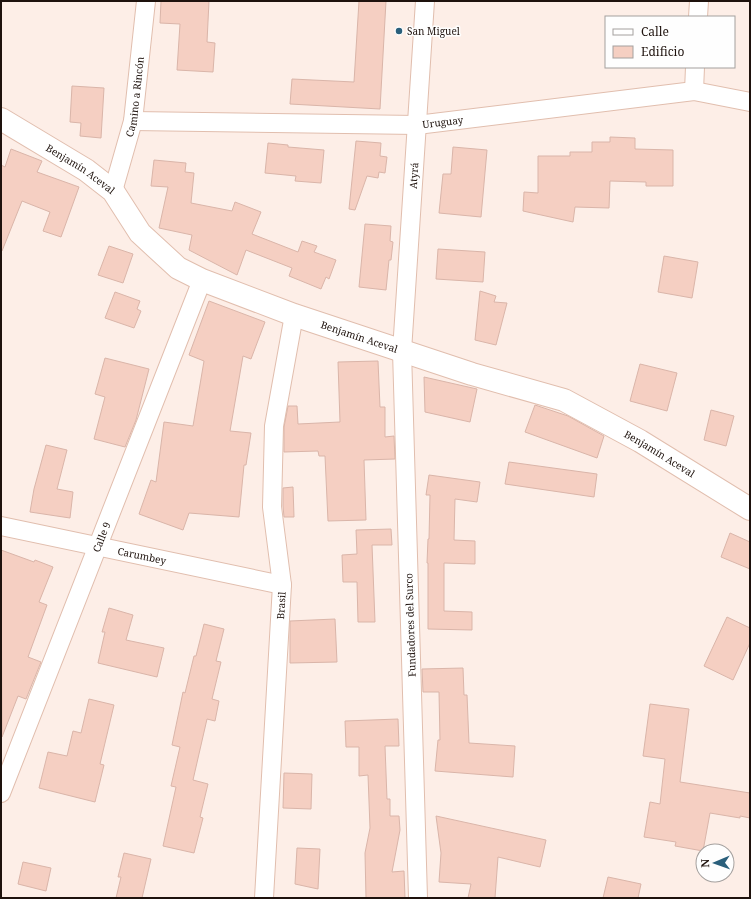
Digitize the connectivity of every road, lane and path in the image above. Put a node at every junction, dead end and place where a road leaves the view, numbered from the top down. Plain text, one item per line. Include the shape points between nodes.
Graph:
1 (146, 1) edge
2 (425, 1) edge
3 (699, 1) edge
4 (698, 16) edge
5 (695, 68) edge
6 (694, 91) junction
7 (750, 102) edge
8 (1, 119) edge
9 (133, 121) junction
10 (417, 125) junction
11 (114, 192) junction
12 (202, 280) junction
13 (294, 315) junction
14 (402, 351) junction
15 (750, 509) edge
16 (1, 526) edge
17 (98, 546) junction
18 (282, 585) junction
19 (1, 793) edge
20 (264, 898) edge
21 (418, 898) edge

1 - 9 street, Camino a Rincón
2 - 10 street, Atyrá
3 - 4 street
5 - 6 street
6 - 7 street, Uruguay
6 - 10 street, Uruguay
8 - 11 street, Benjamín Aceval via 86,170
9 - 10 street, Uruguay
9 - 11 street, Camino a Rincón
10 - 14 street, Atyrá
11 - 12 street, Benjamín Aceval via 140,233 178,268
12 - 13 street, Benjamín Aceval
12 - 17 street, Calle 9
13 - 14 street, Benjamín Aceval
13 - 18 street, Brasil via 274,426 272,507
14 - 15 street, Benjamín Aceval via 564,400 640,441
14 - 21 street, Fundadores del Surco
16 - 17 street, Carumbey
17 - 18 street, Carumbey
17 - 19 street, Calle 9
18 - 20 street, Brasil

